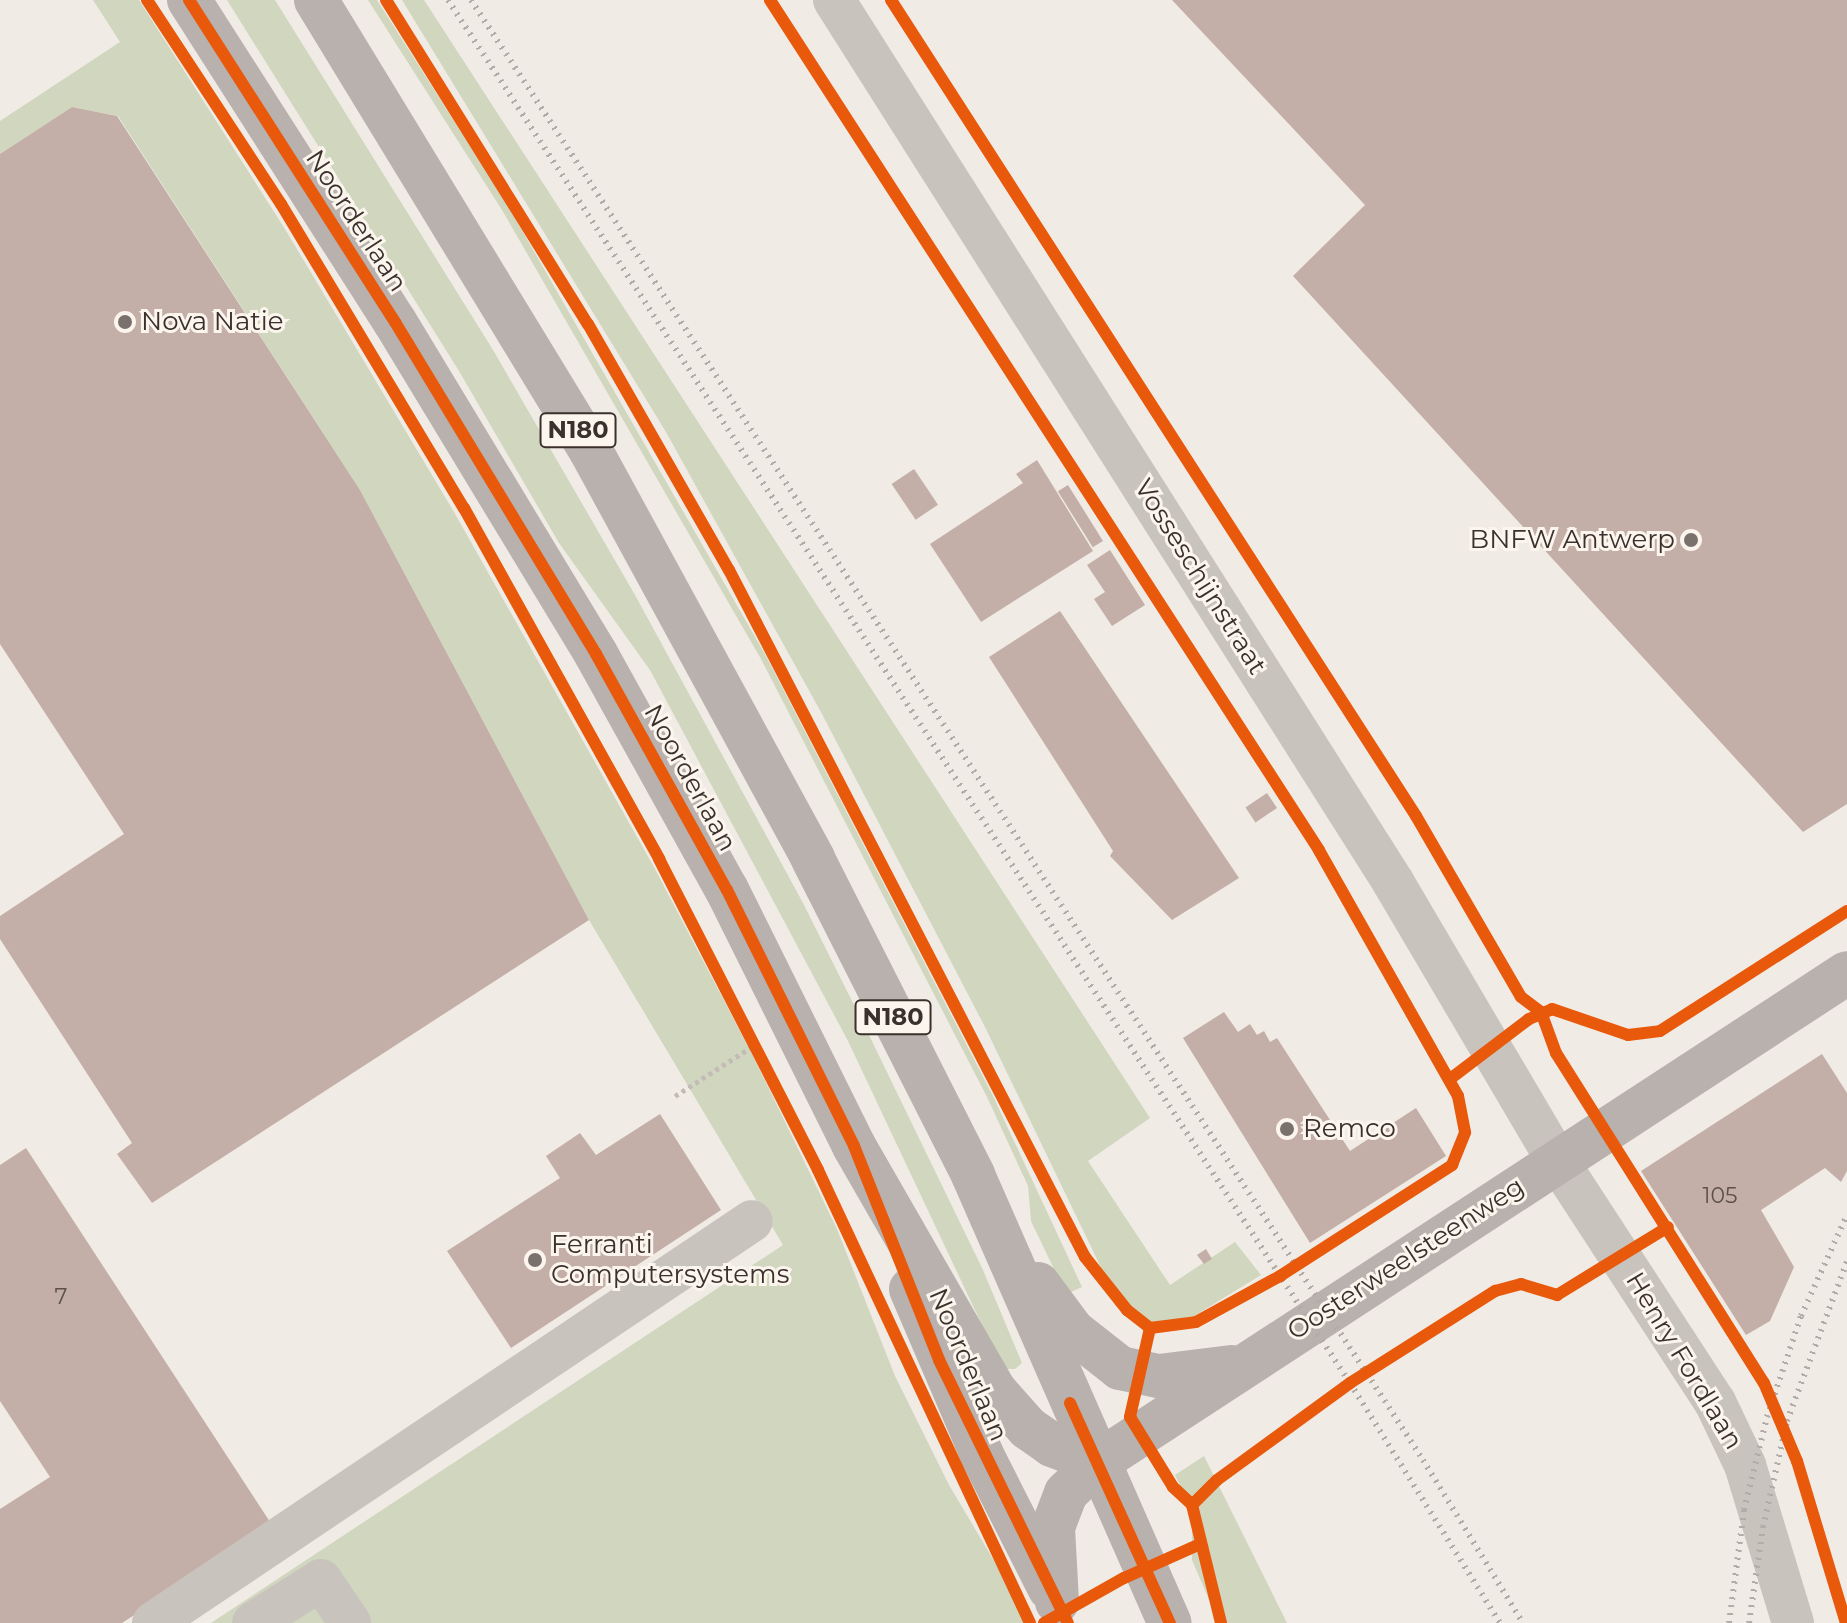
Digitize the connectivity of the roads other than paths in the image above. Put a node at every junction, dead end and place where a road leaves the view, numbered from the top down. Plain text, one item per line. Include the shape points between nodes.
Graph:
1 (189, 0) edge
2 (316, 0) edge
3 (834, 0) edge
4 (1847, 973) edge
5 (854, 1146) junction
6 (1557, 1160) junction
7 (973, 1175) junction
8 (752, 1221) dead end
9 (1245, 1365) junction
10 (1098, 1462) junction
11 (1062, 1613) edge
12 (153, 1623) edge
13 (253, 1623) edge
14 (350, 1623) edge
15 (1170, 1623) edge
16 (1793, 1623) edge

1 - 5 main road, Noorderlaan via 395,322 596,654 727,890
2 - 7 main road, N180 via 591,451 813,859
3 - 6 street, Vosseschijnstraat via 1393,882
4 - 6 main road, Oosterweelsteenweg
5 - 10 main road, Noorderlaan via 995,1391 1028,1428 1052,1445
5 - 11 main road, Noorderlaan via 939,1360
6 - 9 main road, Oosterweelsteenweg
6 - 16 street, Henry Fordlaan via 1715,1402 1745,1465
7 - 9 main road via 1051,1307 1105,1361 1159,1376
7 - 10 main road, N180
8 - 12 street
9 - 10 main road, Oosterweelsteenweg
10 - 11 main road, Oosterweelsteenweg via 1066,1493 1053,1527
10 - 15 main road, N180
13 - 14 street via 321,1580

